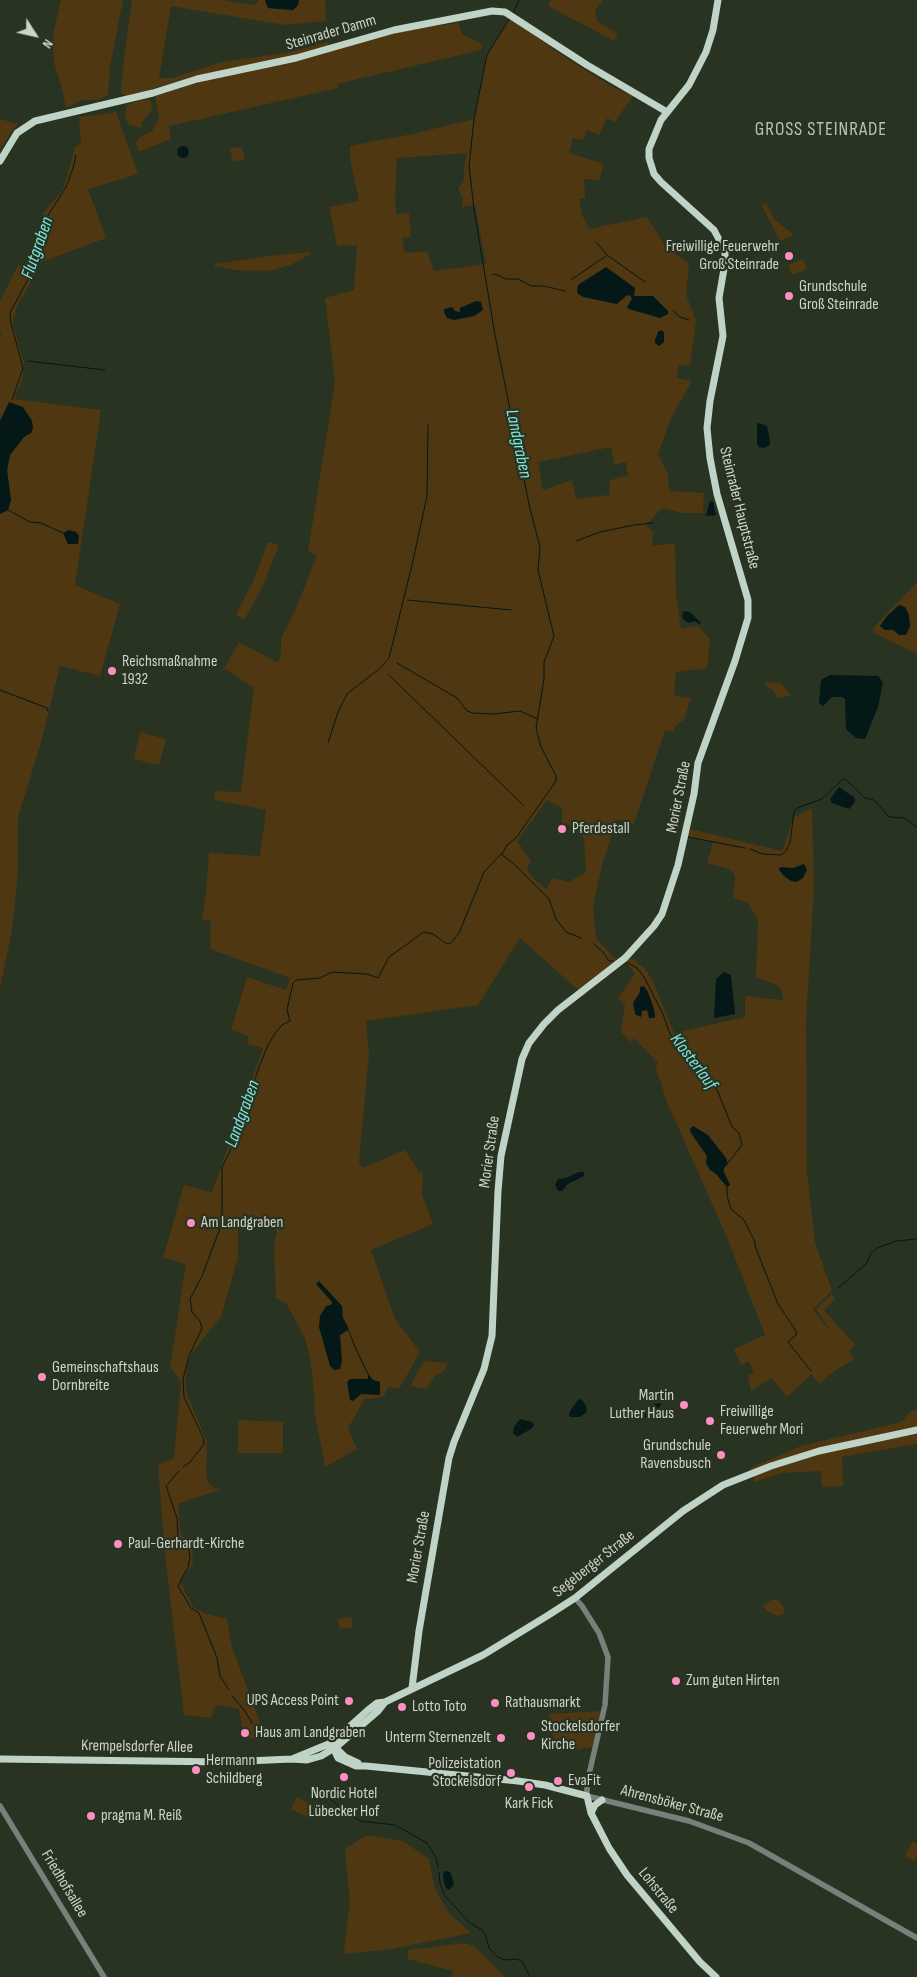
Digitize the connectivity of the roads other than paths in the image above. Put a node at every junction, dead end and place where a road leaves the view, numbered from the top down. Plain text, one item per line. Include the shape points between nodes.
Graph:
1 (718, 0) edge
2 (667, 112) junction
3 (0, 161) edge
4 (729, 680) joint
5 (917, 1430) edge
6 (575, 1598) junction
7 (412, 1688) junction
8 (333, 1747) junction
9 (0, 1760) edge
10 (273, 1760) joint
11 (587, 1796) junction
12 (602, 1800) junction
13 (0, 1806) edge
14 (591, 1813) junction
15 (917, 1938) edge
16 (104, 1977) edge
17 (716, 1977) edge

1 - 2 main road, Steinrader Hauptstraße via 706,52 689,85
2 - 3 main road, Steinrader Damm via 587,66 505,12 492,11 400,28 296,58 197,78 153,93 35,121 17,133
2 - 4 main road, Steinrader Hauptstraße via 649,149 650,166 661,182 714,230 724,251 719,298 723,336 707,428 717,494 749,610
4 - 7 main road, Morier Straße via 698,764 678,865 662,914 625,958 544,1024 529,1043 522,1060 500,1162 492,1336 484,1370 449,1458
5 - 6 main road, Segeberger Straße via 818,1450 723,1485 683,1511
6 - 7 main road, Segeberger Straße via 483,1655
6 - 11 street via 599,1633 608,1657 605,1705 587,1783
7 - 8 main road, Segeberger Straße via 368,1710
8 - 10 main road, Segeberger Straße via 321,1756 307,1760
8 - 11 main road, Ahrensböker Straße via 335,1756 356,1766 518,1781
9 - 10 main road, Krempelsdorfer Allee
11 - 12 street, Ahrensböker Straße
11 - 14 main road, Lohstraße
12 - 14 main road
12 - 15 street, Ahrensböker Straße via 690,1822 748,1842
13 - 16 street, Friedhofsallee
14 - 17 main road, Lohstraße via 627,1875

